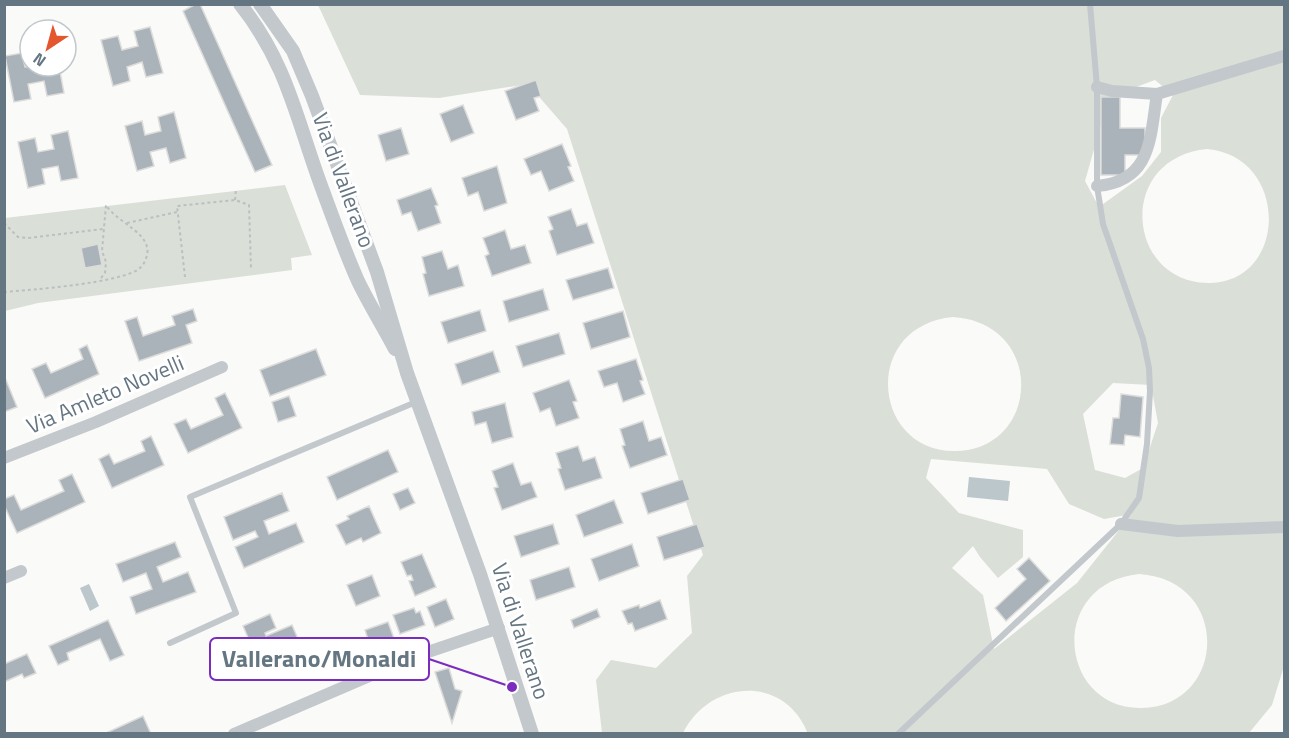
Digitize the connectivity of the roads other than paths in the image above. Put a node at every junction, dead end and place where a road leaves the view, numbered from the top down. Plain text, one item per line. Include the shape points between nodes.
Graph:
1 (240, 4) edge
2 (260, 4) edge
3 (1090, 4) edge
4 (1284, 56) edge
5 (1097, 87) junction
6 (1157, 94) junction
7 (1097, 186) junction
8 (222, 367) dead end
9 (407, 372) junction
10 (417, 401) junction
11 (4, 458) edge
12 (1121, 524) junction
13 (1284, 527) edge
14 (21, 570) dead end
15 (4, 578) edge
16 (499, 628) junction
17 (170, 643) dead end
18 (234, 734) edge
19 (532, 734) edge
20 (898, 734) edge

1 - 9 street, Via di Vallerano via 282,73 358,279
2 - 9 street, Via di Vallerano via 293,51 306,79 384,291
3 - 5 lane
4 - 6 street
5 - 6 street
5 - 7 lane
6 - 7 street via 1148,151 1125,179
7 - 12 lane via 1103,224 1143,339 1149,368 1147,444 1139,498
8 - 11 street, Via Amleto Novelli
9 - 10 street, Via di Vallerano
10 - 16 street, Via di Vallerano
10 - 17 lane via 189,497 236,613
12 - 13 street via 1178,531
12 - 20 lane
14 - 15 street
16 - 18 street via 416,656
16 - 19 street, Via di Vallerano

